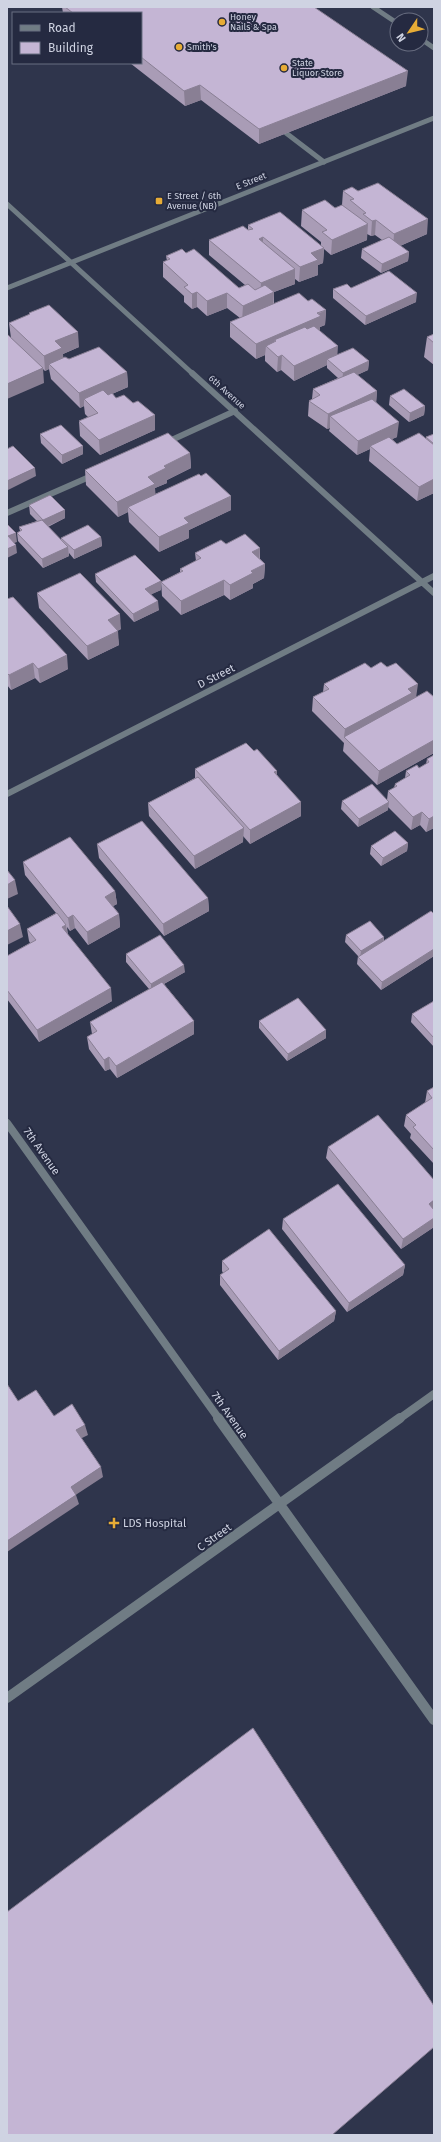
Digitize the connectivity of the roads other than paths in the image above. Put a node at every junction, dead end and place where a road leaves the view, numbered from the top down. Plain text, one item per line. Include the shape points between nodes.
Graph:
1 (373, 7) edge
2 (389, 18) edge
3 (434, 118) edge
4 (286, 133) edge
5 (324, 162) junction
6 (7, 204) edge
7 (71, 262) junction
8 (7, 288) edge
9 (234, 411) junction
10 (160, 446) edge
11 (102, 471) edge
12 (7, 513) edge
13 (434, 576) edge
14 (422, 582) junction
15 (434, 593) edge
16 (7, 794) edge
17 (7, 1123) edge
18 (434, 1394) edge
19 (279, 1505) junction
20 (7, 1698) edge
21 (434, 1720) edge

1 - 2 street
3 - 5 street, E Street
4 - 5 street
5 - 7 street, E Street
6 - 7 street, 6th Avenue
7 - 8 street, E Street
7 - 9 street, 6th Avenue
9 - 10 street
9 - 14 street, 6th Avenue
11 - 12 street
13 - 14 street, D Street
14 - 15 street, 6th Avenue
14 - 16 street, D Street
17 - 19 street, 7th Avenue
18 - 19 street, C Street
19 - 20 street, C Street
19 - 21 street, 7th Avenue

